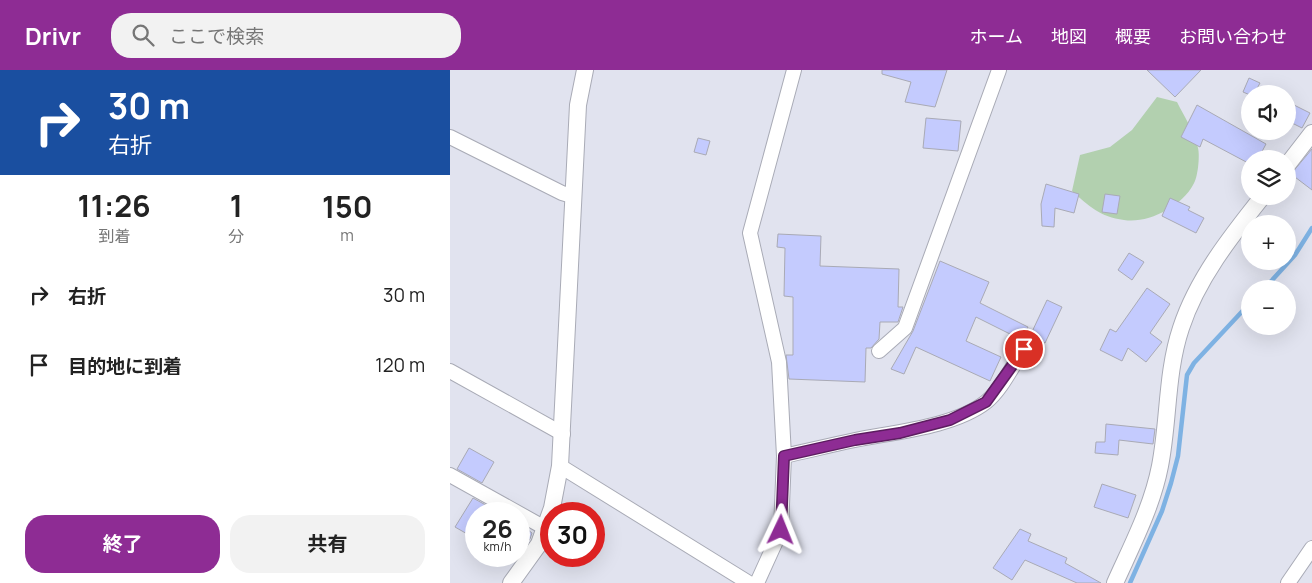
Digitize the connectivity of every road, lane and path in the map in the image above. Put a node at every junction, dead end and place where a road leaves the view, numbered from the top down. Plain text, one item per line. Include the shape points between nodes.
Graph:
1 (585, 70) edge
2 (794, 70) edge
3 (999, 70) edge
4 (1312, 133) edge
5 (450, 137) edge
6 (1296, 154) edge
7 (572, 196) junction
8 (1256, 205) edge
9 (1024, 349) dead end
10 (879, 351) dead end
11 (450, 371) edge
12 (563, 434) junction
13 (784, 456) junction
14 (560, 466) junction
15 (450, 475) edge
16 (553, 502) edge
17 (540, 525) edge
18 (540, 541) edge
19 (1312, 548) edge
20 (511, 583) edge
21 (749, 583) edge
22 (757, 583) edge
23 (1115, 583) edge
24 (1288, 583) edge

1 - 7 street via 578,105
2 - 13 street via 750,233 779,362
3 - 10 street via 904,328
4 - 6 street
5 - 7 street
7 - 12 street
8 - 23 street via 1210,269 1181,326 1172,356 1155,488
9 - 13 street via 986,402 950,420
11 - 12 street
12 - 14 street
13 - 22 street via 781,530
14 - 16 street
14 - 21 street
15 - 17 street
18 - 20 street
19 - 24 street

